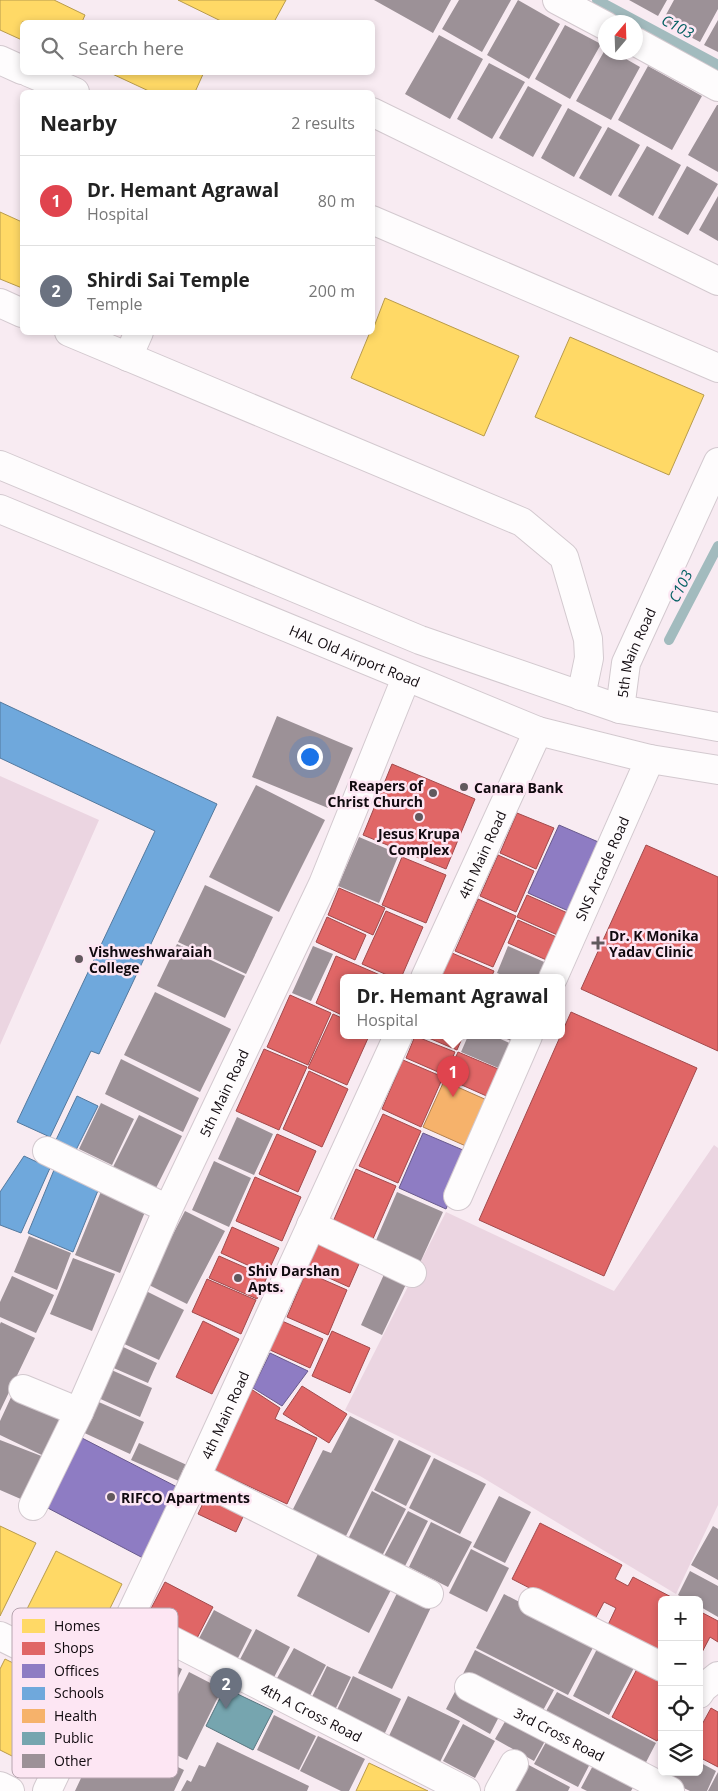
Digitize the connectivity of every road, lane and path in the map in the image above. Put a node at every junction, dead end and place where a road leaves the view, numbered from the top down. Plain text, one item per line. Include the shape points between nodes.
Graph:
1 (556, 0) edge
2 (598, 22) edge
3 (643, 46) edge
4 (0, 60) edge
5 (20, 69) edge
6 (35, 75) edge
7 (718, 87) edge
8 (70, 90) edge
9 (375, 113) edge
10 (375, 221) edge
11 (718, 280) edge
12 (0, 303) edge
13 (20, 312) edge
14 (76, 335) edge
15 (139, 335) edge
16 (128, 357) junction
17 (718, 368) edge
18 (718, 462) edge
19 (0, 465) edge
20 (0, 509) edge
21 (406, 678) junction
22 (581, 696) junction
23 (620, 709) junction
24 (718, 726) edge
25 (538, 731) junction
26 (650, 759) junction
27 (718, 770) edge
28 (427, 974) edge
29 (555, 974) edge
30 (397, 1039) edge
31 (527, 1039) edge
32 (47, 1151) dead end
33 (458, 1196) dead end
34 (168, 1210) junction
35 (311, 1225) junction
36 (412, 1273) dead end
37 (22, 1389) dead end
38 (79, 1412) junction
39 (196, 1477) junction
40 (33, 1506) dead end
41 (429, 1594) dead end
42 (533, 1602) dead end
43 (135, 1608) edge
44 (0, 1636) edge
45 (12, 1642) edge
46 (178, 1644) edge
47 (658, 1665) edge
48 (469, 1687) dead end
49 (514, 1764) dead end
50 (53, 1778) edge
51 (658, 1782) edge
52 (0, 1786) edge
53 (10, 1791) edge
54 (47, 1791) edge
55 (466, 1791) edge
56 (500, 1791) edge

1 - 2 street
3 - 7 street
4 - 5 street
6 - 8 street
9 - 11 street
10 - 17 street
12 - 13 street
14 - 16 street
15 - 16 street
16 - 22 street via 522,522 564,557 588,639 589,658
18 - 23 street, 5th Main Road via 626,663
19 - 22 street via 420,640
20 - 21 street, HAL Old Airport Road
21 - 25 street, HAL Old Airport Road
21 - 34 street, 5th Main Road via 323,884
22 - 23 street
23 - 24 street
25 - 26 street, HAL Old Airport Road
25 - 28 street, 4th Main Road
26 - 27 street, HAL Old Airport Road
26 - 29 street, SNS Arcade Road
30 - 35 street, 4th Main Road
31 - 33 street
32 - 34 street
34 - 38 street, 5th Main Road
35 - 36 street
35 - 39 street, 4th Main Road
37 - 38 street
38 - 40 street, 5th Main Road
39 - 41 street
39 - 43 street, 4th Main Road
42 - 47 street
44 - 45 street
46 - 55 street, 4th A Cross Road
48 - 51 street, 3rd Cross Road
49 - 56 street
50 - 54 street, 4th Main Road
52 - 53 street

